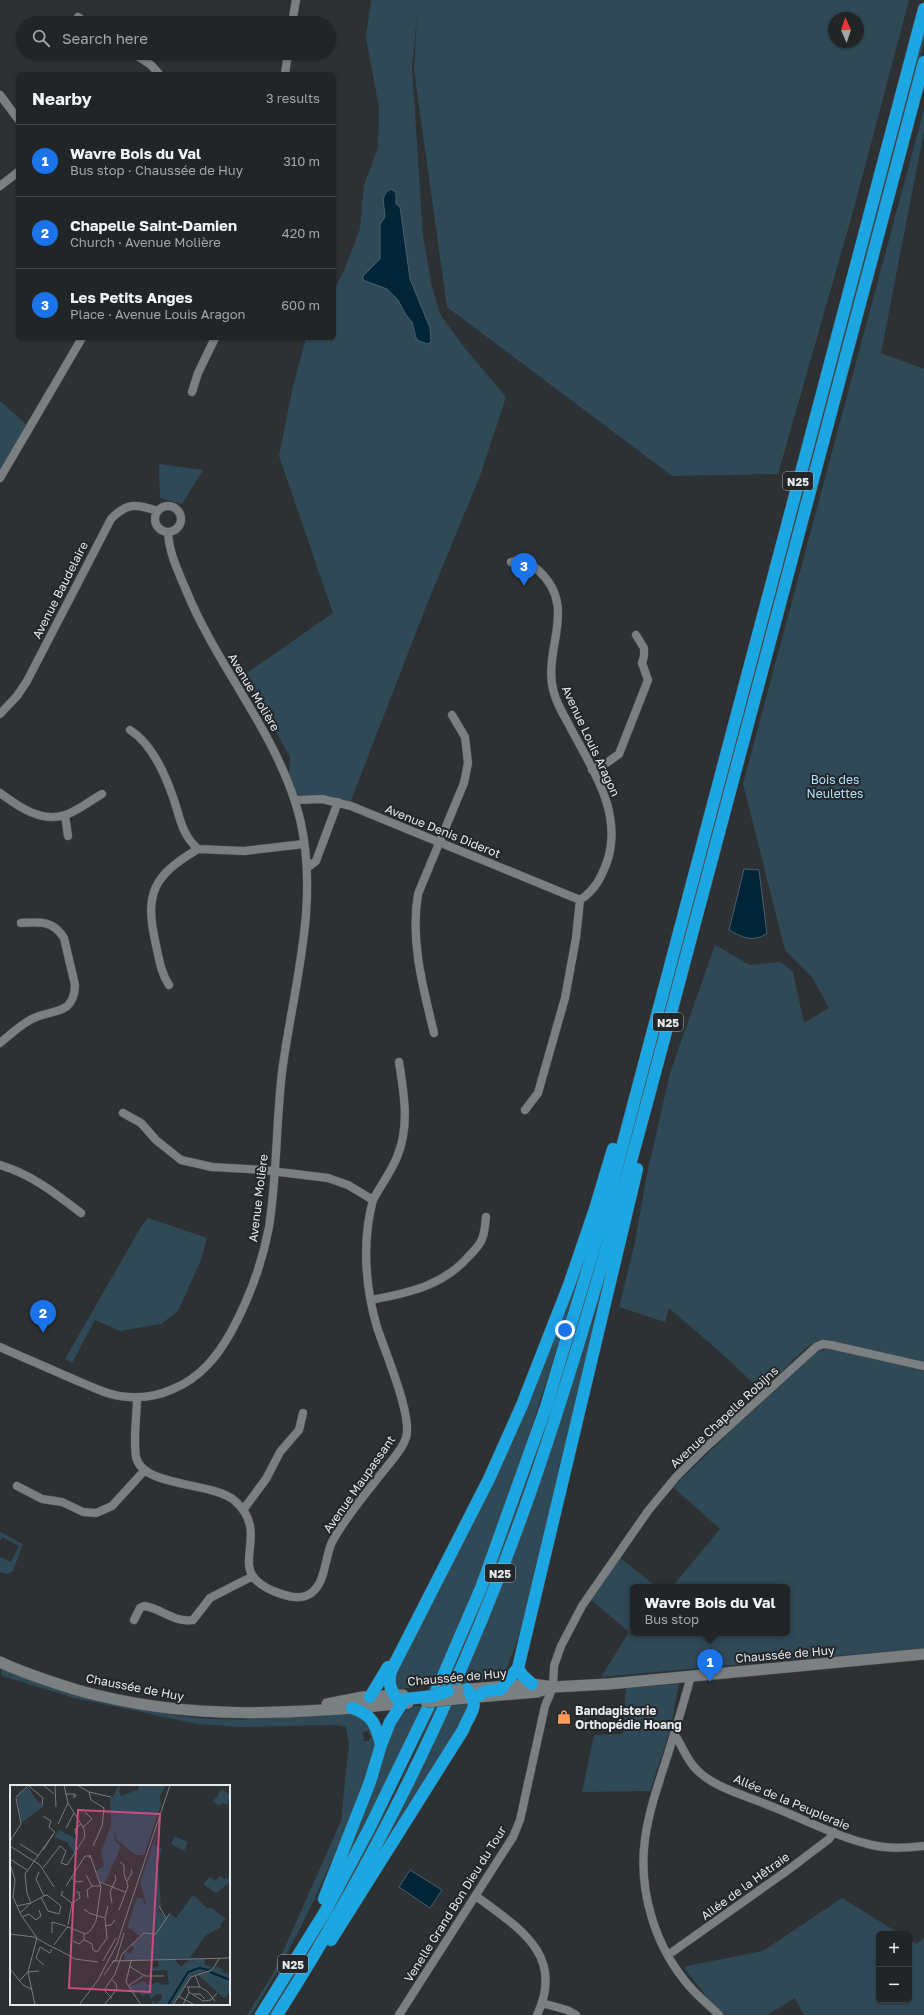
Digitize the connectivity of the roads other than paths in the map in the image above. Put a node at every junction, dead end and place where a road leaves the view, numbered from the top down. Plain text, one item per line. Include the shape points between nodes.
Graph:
1 (296, 0) edge
2 (924, 9) edge
3 (293, 16) edge
4 (144, 60) edge
5 (287, 60) edge
6 (924, 62) edge
7 (157, 72) edge
8 (285, 72) edge
9 (0, 95) edge
10 (16, 116) edge
11 (16, 174) edge
12 (0, 186) edge
13 (81, 340) edge
14 (214, 340) edge
15 (192, 392) dead end
16 (0, 478) edge
17 (158, 511) junction
18 (168, 532) junction
19 (511, 562) dead end
20 (636, 635) dead end
21 (0, 714) edge
22 (452, 715) dead end
23 (130, 730) dead end
24 (592, 770) junction
25 (0, 793) edge
26 (102, 794) dead end
27 (295, 800) junction
28 (338, 802) junction
29 (65, 815) junction
30 (68, 836) dead end
31 (438, 842) junction
32 (304, 844) junction
33 (198, 849) junction
34 (307, 868) junction
35 (580, 900) junction
36 (21, 923) dead end
37 (169, 986) dead end
38 (434, 1033) dead end
39 (0, 1043) edge
40 (399, 1062) dead end
41 (525, 1110) dead end
42 (122, 1113) dead end
43 (626, 1130) junction
44 (637, 1141) junction
45 (0, 1165) edge
46 (274, 1171) junction
47 (373, 1200) junction
48 (81, 1213) dead end
49 (486, 1217) dead end
50 (371, 1300) junction
51 (0, 1347) edge
52 (924, 1366) edge
53 (137, 1397) junction
54 (304, 1413) dead end
55 (144, 1471) junction
56 (17, 1486) dead end
57 (243, 1510) junction
58 (253, 1576) junction
59 (134, 1620) dead end
60 (402, 1648) junction
61 (924, 1654) edge
62 (0, 1662) edge
63 (518, 1668) junction
64 (691, 1676) junction
65 (532, 1684) junction
66 (505, 1685) junction
67 (553, 1687) junction
68 (467, 1694) junction
69 (370, 1697) junction
70 (398, 1700) junction
71 (352, 1708) junction
72 (293, 1711) junction
73 (674, 1734) junction
74 (381, 1745) junction
75 (834, 1832) junction
76 (924, 1846) edge
77 (476, 1896) junction
78 (324, 1912) junction
79 (668, 1955) junction
80 (300, 1979) junction
81 (542, 2003) junction
82 (261, 2015) edge
83 (277, 2015) edge
84 (399, 2015) edge
85 (537, 2015) edge
86 (576, 2015) edge
87 (719, 2015) edge

1 - 3 street
2 - 43 highway, N25
4 - 7 street
5 - 8 street
6 - 44 highway, N25
9 - 10 street
11 - 12 street
13 - 16 street
14 - 15 street
17 - 18 street via 155,517 157,526
17 - 18 street via 168,506 179,513 180,524 174,531
17 - 21 street, Avenue Baudelaire via 136,505 123,509 111,519 27,681
18 - 27 street, Avenue Molière via 171,554 197,617 275,751
19 - 24 street, Avenue Louis Aragon via 522,561 530,564 545,577 554,594 559,625 551,661 552,688
20 - 24 street via 644,648 642,663 648,680 619,754
22 - 31 street via 465,737 468,763 464,783
23 - 33 street via 140,736 162,772 183,830
24 - 35 street, Avenue Louis Aragon via 608,807 611,840 608,858 599,881 591,892
25 - 29 street via 30,812 43,816
26 - 29 street
27 - 28 street, Avenue Denis Diderot via 322,799
27 - 32 street, Avenue Molière
28 - 31 street, Avenue Denis Diderot
28 - 34 street via 316,861
29 - 30 street
31 - 35 street, Avenue Denis Diderot
31 - 38 street via 418,894 415,912 416,947
32 - 33 street via 244,851
32 - 34 street, Avenue Molière
33 - 37 street via 168,870 158,881 152,897 151,923 163,976
34 - 46 street, Avenue Molière via 308,900 282,1073
35 - 41 street via 565,998 538,1093
36 - 39 street via 48,923 60,931 64,938 75,993 69,1005 62,1010 30,1020
40 - 47 street, Avenue Maupassant via 405,1100 404,1134 398,1156
42 - 46 street via 141,1123 156,1140 181,1160 212,1167
43 - 60 highway via 615,1142 569,1285 522,1405 438,1582
43 - 78 highway, N25 via 548,1401 481,1588 408,1750
44 - 63 highway via 640,1155
44 - 80 highway, N25 via 564,1393 493,1591 452,1689 417,1763 346,1899
45 - 48 street via 41,1182
46 - 47 street via 328,1178 348,1185
46 - 53 street, Avenue Molière via 269,1227 259,1268 243,1308 222,1348 203,1370 186,1383 163,1393
47 - 50 street, Avenue Maupassant via 367,1230 368,1284
49 - 50 street via 482,1240 468,1257 446,1276 411,1292
50 - 58 street, Avenue Maupassant via 377,1327 406,1411 406,1438 399,1452 332,1542 316,1590 305,1597 289,1597 259,1583
51 - 53 street, Avenue Molière via 102,1391
52 - 67 street, Avenue Chapelle Robijns via 831,1345 823,1344 816,1347 702,1450 648,1511 582,1606 565,1636 554,1666
53 - 55 street via 136,1454 138,1463
54 - 57 street via 299,1430 280,1452 266,1479
55 - 56 street via 115,1504 108,1510 96,1513 84,1512 62,1502 42,1499
55 - 57 street via 155,1477 223,1493
57 - 58 street via 252,1537 248,1566
58 - 59 street via 210,1598 193,1620 170,1617 144,1606 140,1608
60 - 69 highway
60 - 70 highway via 389,1679 390,1689
61 - 64 main road, Chaussée de Huy
62 - 72 main road, Chaussée de Huy via 52,1683 154,1707 239,1714
63 - 65 highway
63 - 66 highway
64 - 67 main road, Chaussée de Huy
64 - 73 street
65 - 66 main road, Chaussée de Huy
65 - 67 main road, Chaussée de Huy
66 - 68 highway via 500,1690
67 - 68 main road, Chaussée de Huy via 537,1692
67 - 77 street, Venelle Grand Bon Dieu du Tour via 545,1706 518,1825
68 - 70 highway, bridge
68 - 80 highway via 471,1722 463,1730 311,1973
69 - 70 main road, Chaussée de Huy
69 - 72 main road, Chaussée de Huy
70 - 71 main road, Chaussée de Huy
70 - 74 highway
71 - 72 main road, Chaussée de Huy
71 - 74 highway via 364,1712 373,1721
73 - 75 street, Allée de la Peupleraie via 688,1759 703,1776
73 - 79 street via 651,1811 644,1855 649,1910
74 - 78 highway via 359,1812 324,1897
75 - 76 street, Allée de la Peupleraie via 875,1845 897,1848
75 - 79 street, Allée de la Hêtraie via 829,1839 788,1870
77 - 81 street via 519,1928 533,1943 544,1969
77 - 84 street, Venelle Grand Bon Dieu du Tour
78 - 82 highway, N25
79 - 87 street via 691,1988
80 - 83 highway, N25
81 - 85 street
81 - 86 street

